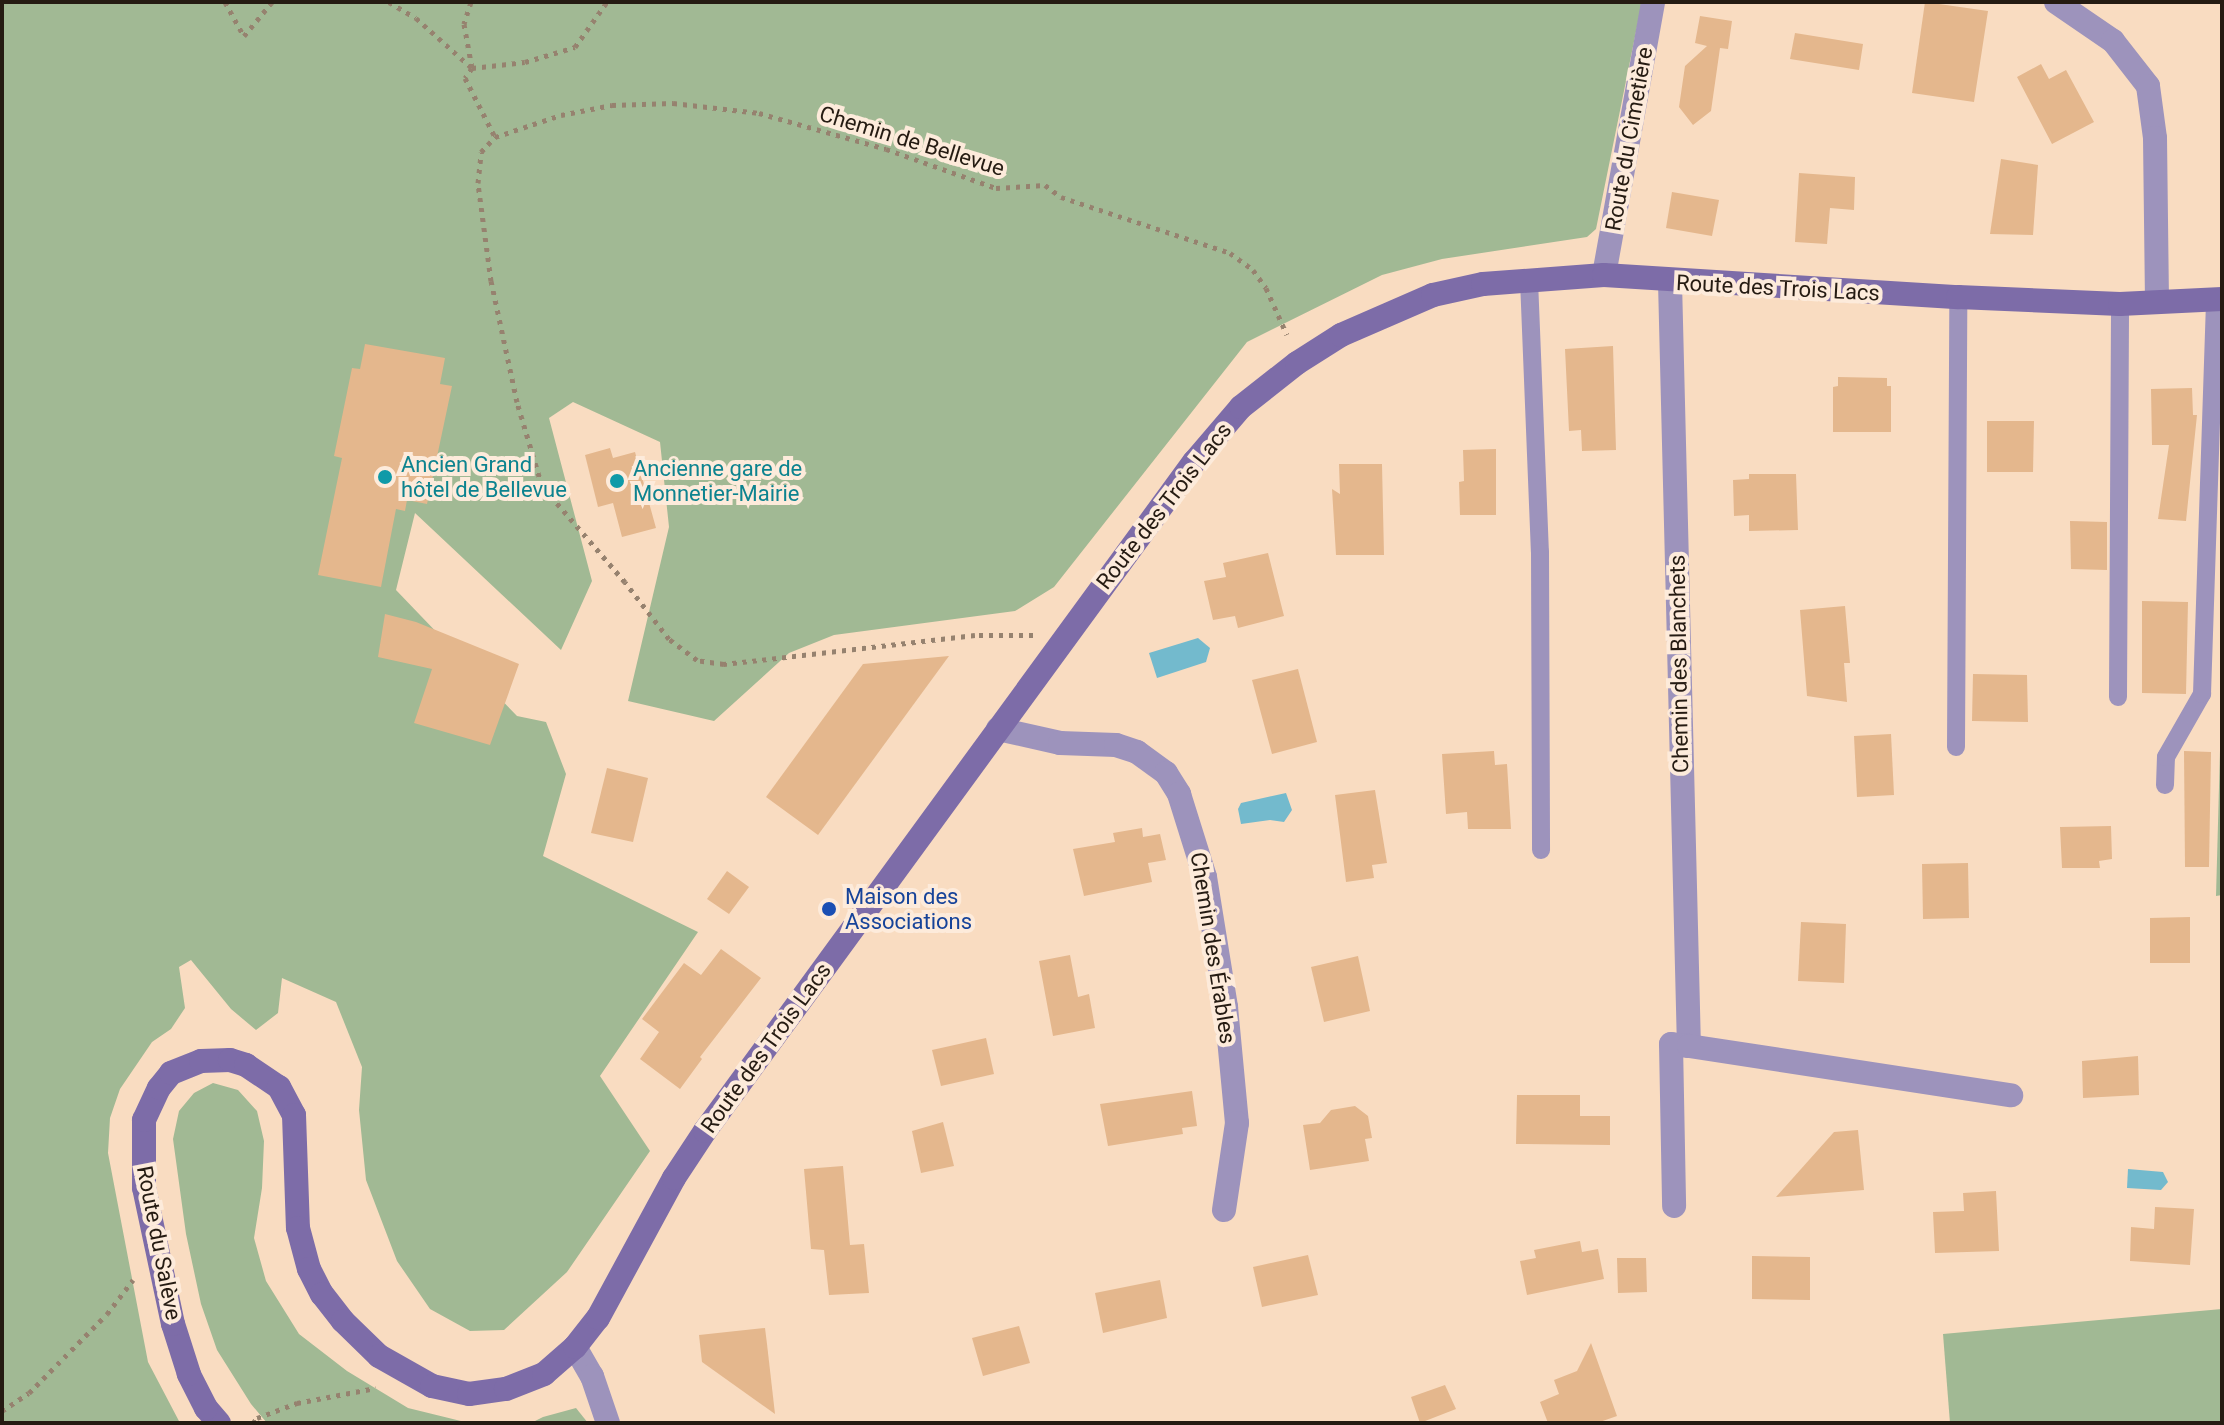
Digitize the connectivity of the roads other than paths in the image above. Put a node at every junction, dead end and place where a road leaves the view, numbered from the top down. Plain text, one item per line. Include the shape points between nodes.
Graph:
1 (1653, 2) edge
2 (2056, 2) edge
3 (1604, 275) junction
4 (1529, 280) junction
5 (1670, 282) junction
6 (1958, 297) junction
7 (2218, 300) edge
8 (2157, 302) junction
9 (2120, 304) junction
10 (2118, 697) dead end
11 (998, 729) junction
12 (1956, 747) dead end
13 (2165, 785) dead end
14 (1541, 850) dead end
15 (1689, 1046) junction
16 (2011, 1095) dead end
17 (1674, 1206) dead end
18 (1224, 1210) dead end
19 (575, 1347) junction
20 (219, 1423) edge
21 (608, 1423) edge

1 - 3 street, Route du Cimetière
2 - 8 street via 2113,41 2148,86 2155,138
3 - 4 street, Route des Trois Lacs
3 - 5 street, Route des Trois Lacs
4 - 11 street, Route des Trois Lacs via 1433,295 1341,335 1241,407 1194,462
4 - 14 lane via 1540,552
5 - 6 street, Route des Trois Lacs
5 - 15 street, Chemin des Blanchets
6 - 9 street, Route des Trois Lacs
6 - 12 lane
7 - 8 street, Route des Trois Lacs
7 - 13 lane via 2202,694 2166,757
8 - 9 street, Route des Trois Lacs
9 - 10 lane
11 - 18 street, Chemin des Érables via 1137,752 1166,773 1179,794 1205,877 1226,1007 1237,1123
11 - 19 street, Route des Trois Lacs via 705,1131 598,1318
15 - 16 street
15 - 17 street via 1671,1044
19 - 20 street, Route du Salève via 544,1374 489,1393 449,1392 411,1375 361,1341 322,1294 309,1269 298,1228 294,1115 279,1087 246,1065 215,1059 171,1073 144,1120 142,1161 157,1255 189,1374
19 - 21 street via 592,1376

